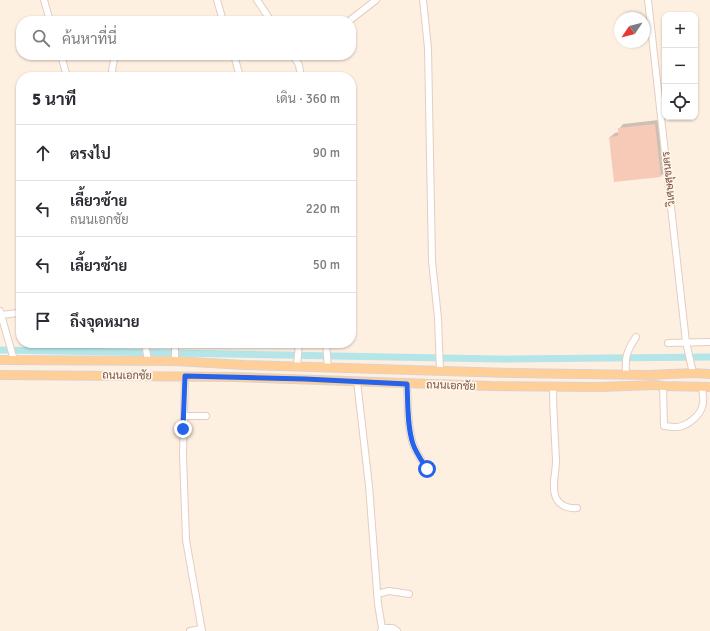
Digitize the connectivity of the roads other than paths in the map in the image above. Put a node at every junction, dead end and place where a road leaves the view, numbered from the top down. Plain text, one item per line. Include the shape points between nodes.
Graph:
1 (44, 0) edge
2 (217, 0) edge
3 (257, 0) edge
4 (376, 0) edge
5 (423, 0) edge
6 (648, 0) edge
7 (49, 16) edge
8 (222, 16) edge
9 (268, 16) edge
10 (355, 16) edge
11 (62, 60) edge
12 (115, 60) edge
13 (235, 60) edge
14 (297, 60) edge
15 (66, 72) edge
16 (113, 72) edge
17 (239, 72) edge
18 (300, 72) edge
19 (1, 313) edge
20 (16, 313) edge
21 (636, 337) dead end
22 (686, 342) junction
23 (710, 342) edge
24 (668, 343) dead end
25 (146, 348) edge
26 (176, 348) edge
27 (299, 348) edge
28 (326, 348) edge
29 (13, 356) junction
30 (0, 360) edge
31 (148, 360) junction
32 (175, 361) junction
33 (297, 366) junction
34 (440, 367) junction
35 (328, 368) junction
36 (692, 370) junction
37 (710, 374) edge
38 (0, 375) edge
39 (626, 375) junction
40 (185, 376) junction
41 (357, 381) junction
42 (407, 384) junction
43 (663, 386) junction
44 (553, 387) junction
45 (706, 387) edge
46 (184, 416) junction
47 (206, 416) dead end
48 (427, 469) dead end
49 (577, 508) dead end
50 (377, 594) junction
51 (409, 594) dead end
52 (201, 630) edge
53 (382, 630) edge
54 (190, 631) edge
55 (398, 631) edge

1 - 7 street
2 - 8 street
3 - 9 street
4 - 10 street
5 - 34 street via 428,48 432,261
6 - 22 street, วิเศษสุขนคร
11 - 15 street
12 - 16 street
13 - 17 street
14 - 18 street
19 - 20 street
19 - 29 street
21 - 39 street via 626,355
22 - 23 street
22 - 24 street
22 - 36 street, วิเศษสุขนคร
25 - 31 street
26 - 32 street
27 - 33 street
28 - 35 street
29 - 30 main road, ถนนเอกชัย
29 - 31 main road, ถนนเอกชัย
31 - 32 main road, ถนนเอกชัย
32 - 33 main road, ถนนเอกชัย
33 - 35 main road, ถนนเอกชัย
34 - 35 main road, ถนนเอกชัย
34 - 39 main road, ถนนเอกชัย
36 - 37 main road, ถนนเอกชัย
36 - 39 main road, ถนนเอกชัย
38 - 40 main road, ถนนเอกชัย
40 - 41 main road, ถนนเอกชัย
40 - 46 street
41 - 42 main road, ถนนเอกชัย
41 - 50 street via 369,486
42 - 44 main road, ถนนเอกชัย
42 - 48 street via 413,443
43 - 44 main road, ถนนเอกชัย via 656,384
43 - 45 main road, ถนนเอกชัย
43 - 45 street via 664,426 674,428 690,422 698,414 702,408
44 - 49 street via 556,465 554,488 556,498 562,505 569,509
46 - 47 street
46 - 52 street via 186,540
50 - 51 street via 389,591
50 - 53 street
52 - 54 street
53 - 55 street via 393,628

